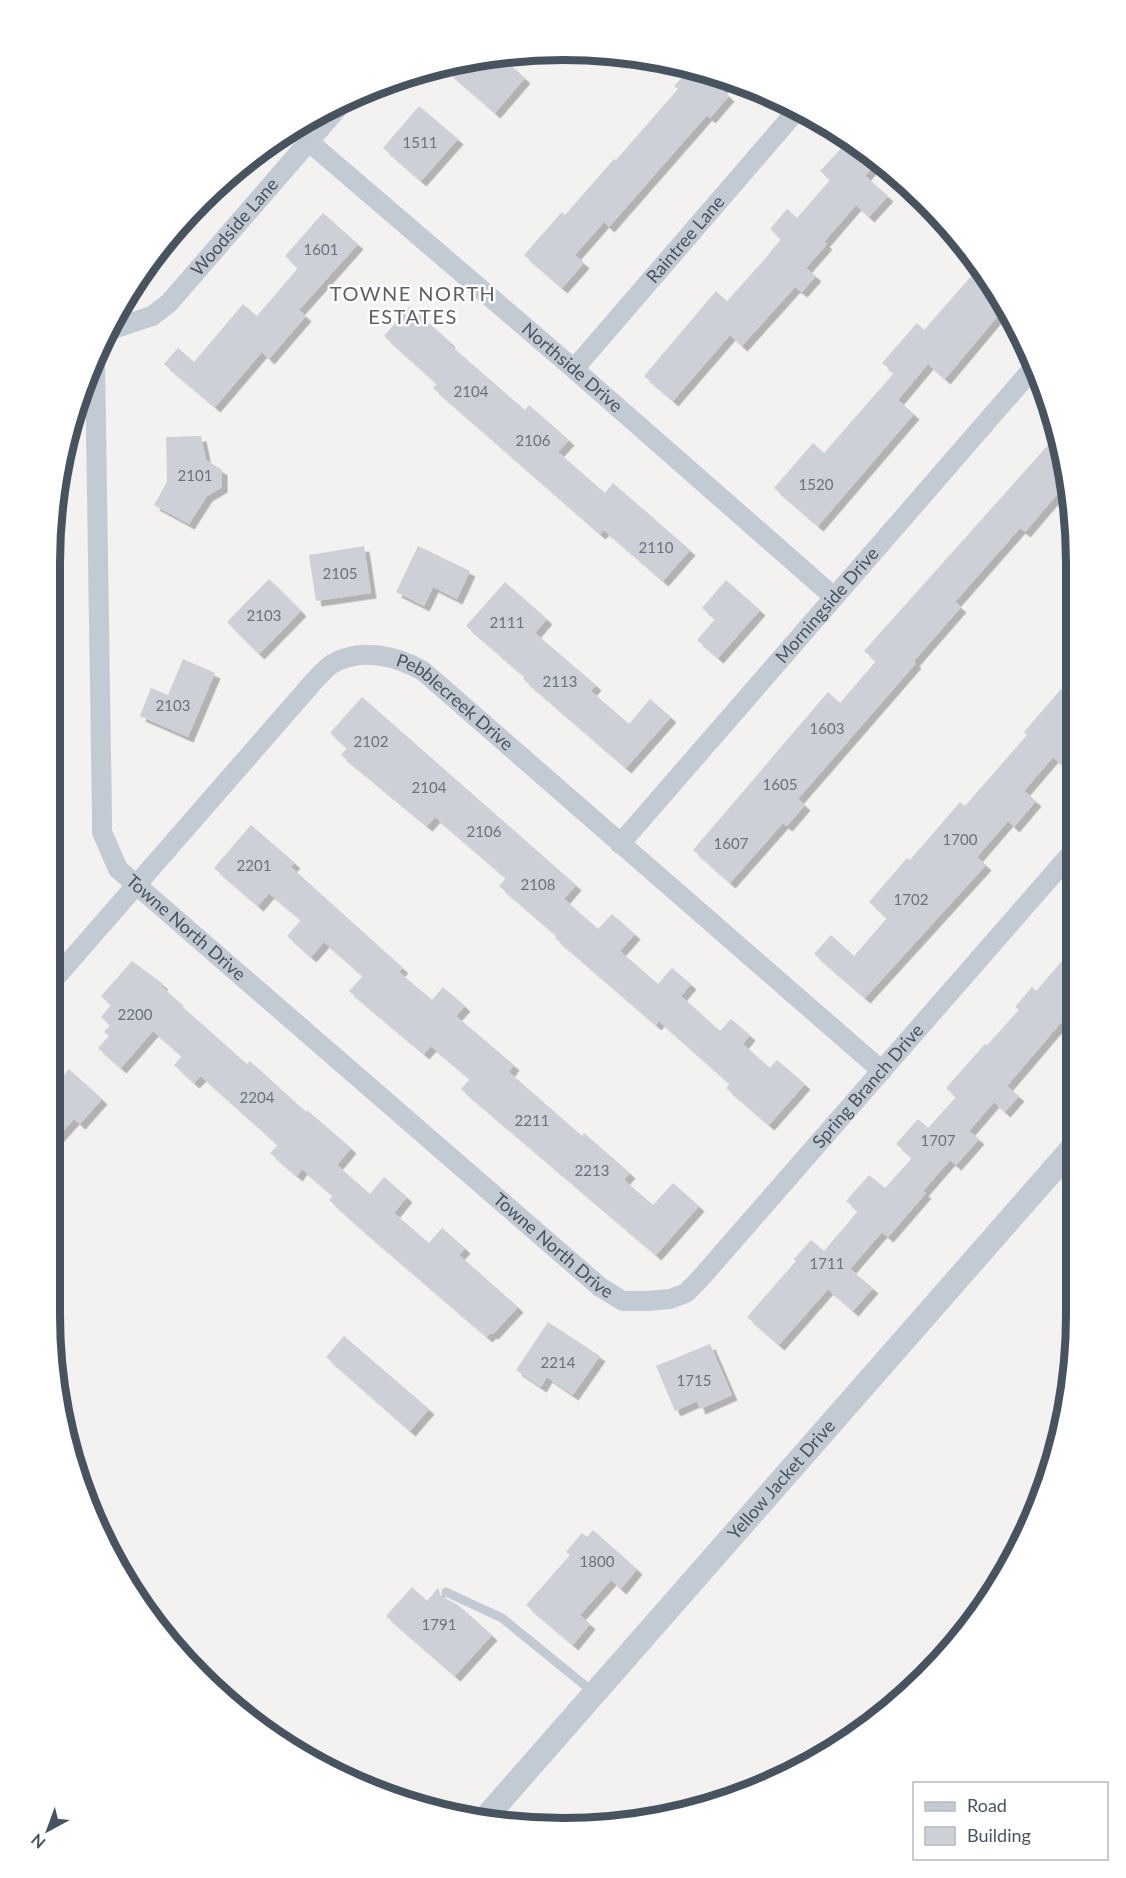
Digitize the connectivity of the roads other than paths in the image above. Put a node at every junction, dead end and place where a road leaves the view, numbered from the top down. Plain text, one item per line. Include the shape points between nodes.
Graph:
1 (792, 116) edge
2 (329, 118) edge
3 (309, 141) junction
4 (119, 327) edge
5 (574, 369) junction
6 (1029, 373) edge
7 (94, 381) edge
8 (834, 597) junction
9 (620, 844) junction
10 (1066, 864) edge
11 (135, 885) junction
12 (60, 972) edge
13 (882, 1071) junction
14 (1066, 1155) edge
15 (647, 1301) joint
16 (446, 1592) dead end
17 (595, 1693) junction
18 (490, 1813) edge

1 - 5 street, Raintree Lane
2 - 3 street, Woodside Lane
3 - 4 street, Woodside Lane via 169,303 152,315
3 - 5 street, Northside Drive
5 - 8 street, Northside Drive
6 - 8 street, Morningside Drive
7 - 11 street, Towne North Drive via 102,832 118,869
8 - 9 street, Morningside Drive
9 - 11 street, Pebblecreek Drive via 423,671 404,660 356,656 333,664 315,680
9 - 13 street, Pebblecreek Drive
10 - 13 street, Spring Branch Drive
11 - 12 street, Pebblecreek Drive
11 - 15 street, Towne North Drive via 600,1287 623,1300
13 - 15 street, Spring Branch Drive via 686,1293
14 - 17 street, Yellow Jacket Drive
16 - 17 lane via 502,1618
17 - 18 street, Yellow Jacket Drive

